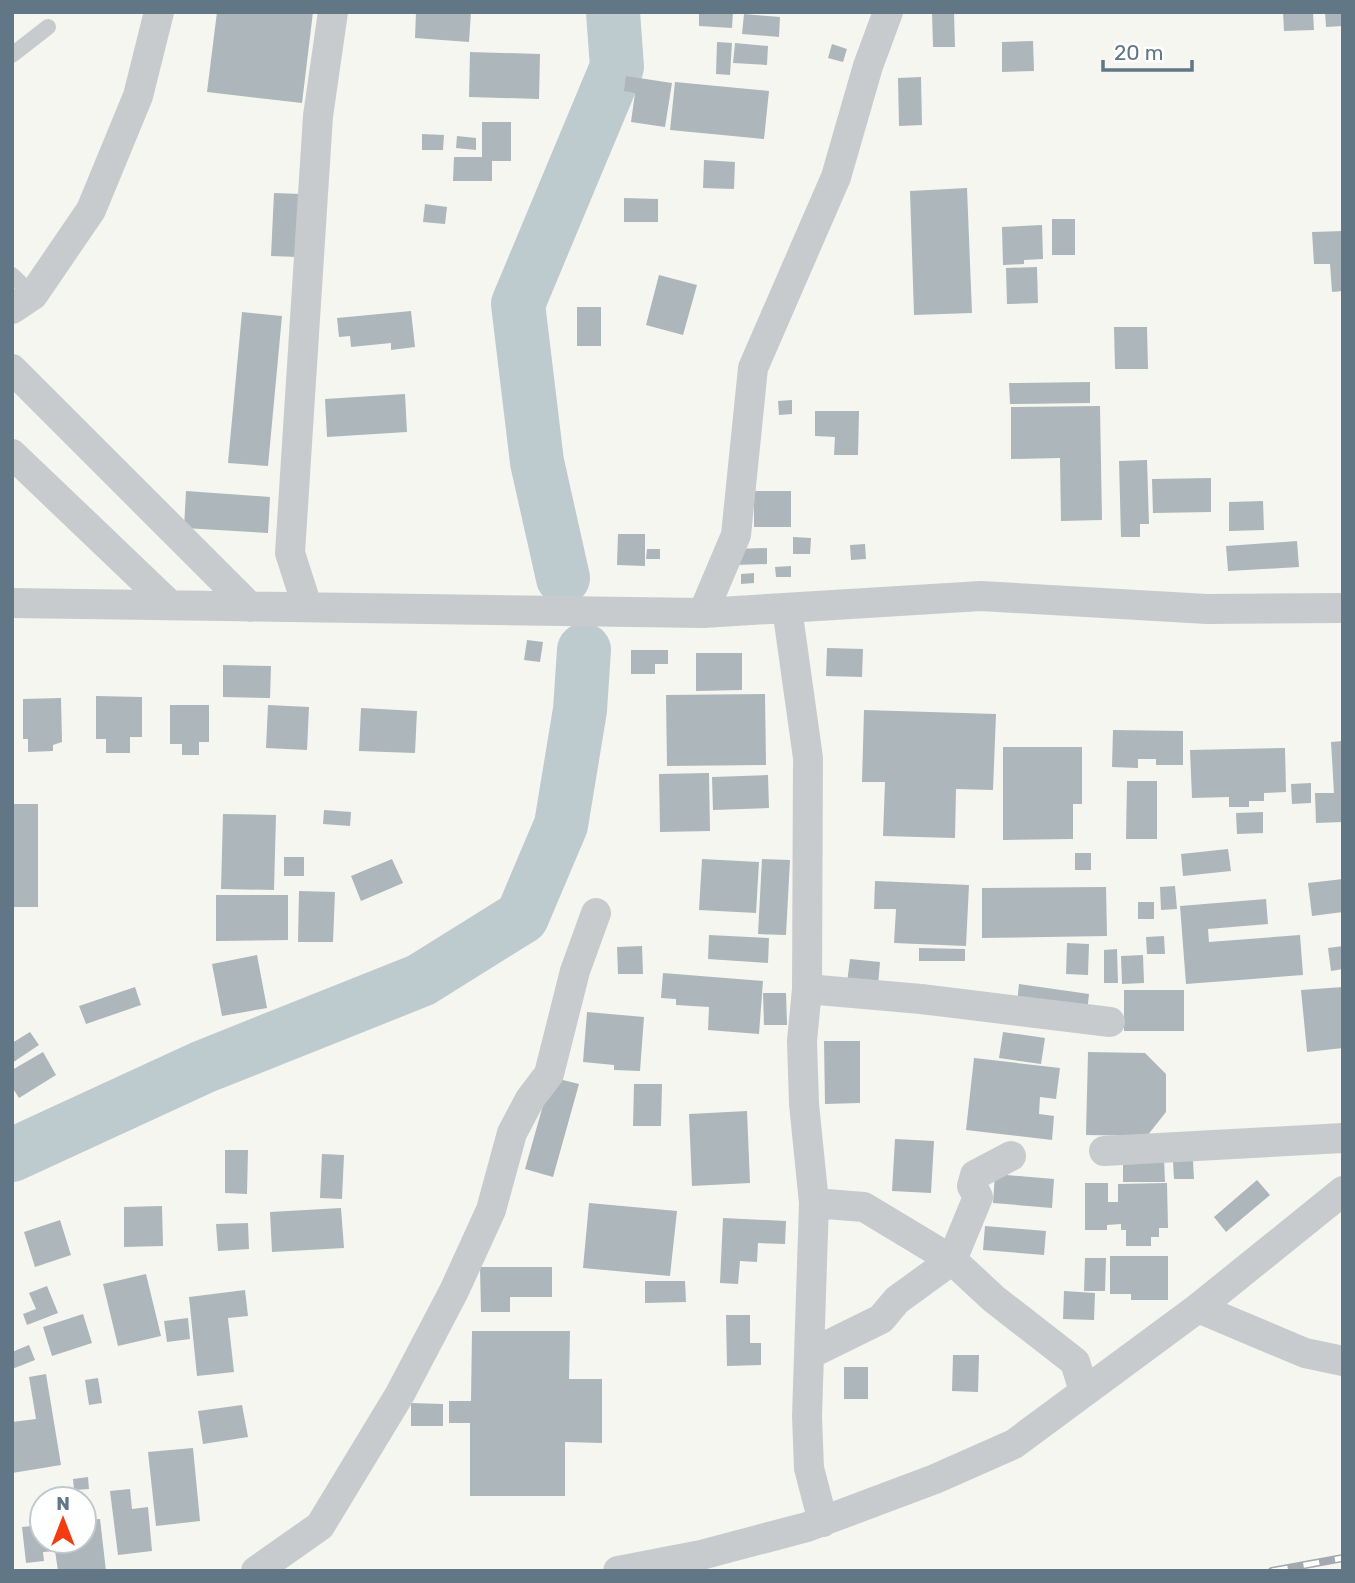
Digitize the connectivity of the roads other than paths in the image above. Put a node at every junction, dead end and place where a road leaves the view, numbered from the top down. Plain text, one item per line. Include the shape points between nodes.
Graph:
1 (159, 12) edge
2 (333, 12) edge
3 (888, 12) edge
4 (48, 27) dead end
5 (12, 55) edge
6 (19, 293) edge
7 (12, 369) edge
8 (12, 454) edge
9 (12, 603) edge
10 (169, 604) junction
11 (307, 606) junction
12 (250, 607) junction
13 (787, 608) junction
14 (1343, 608) edge
15 (704, 613) junction
16 (596, 913) dead end
17 (807, 989) junction
18 (1110, 1022) dead end
19 (1343, 1138) edge
20 (1104, 1151) dead end
21 (1011, 1156) dead end
22 (1343, 1191) edge
23 (814, 1203) junction
24 (952, 1260) junction
25 (1198, 1308) junction
26 (810, 1354) junction
27 (1343, 1361) edge
28 (1084, 1391) junction
29 (823, 1522) junction
30 (256, 1571) edge
31 (618, 1571) edge

1 - 6 street via 138,96 91,210
2 - 11 street via 318,116 290,553
3 - 15 street via 836,177 753,368 736,535
4 - 5 lane
7 - 12 street
8 - 10 street
9 - 10 street
10 - 12 street
11 - 12 street
11 - 15 street
13 - 14 street via 981,596 1207,609
13 - 15 street
13 - 17 street via 808,758
16 - 30 street via 575,971 549,1074 512,1133 491,1210 454,1291 400,1394 320,1526
17 - 18 street
17 - 23 street via 802,1041
19 - 20 street
21 - 24 street via 975,1175 972,1186 978,1198
22 - 25 street
23 - 24 street via 864,1207
23 - 26 street
24 - 26 street via 897,1300 881,1319
24 - 28 street via 1075,1362
25 - 27 street via 1305,1353
25 - 28 street
26 - 29 street via 809,1468
28 - 29 street via 1014,1444
29 - 31 street via 701,1555

